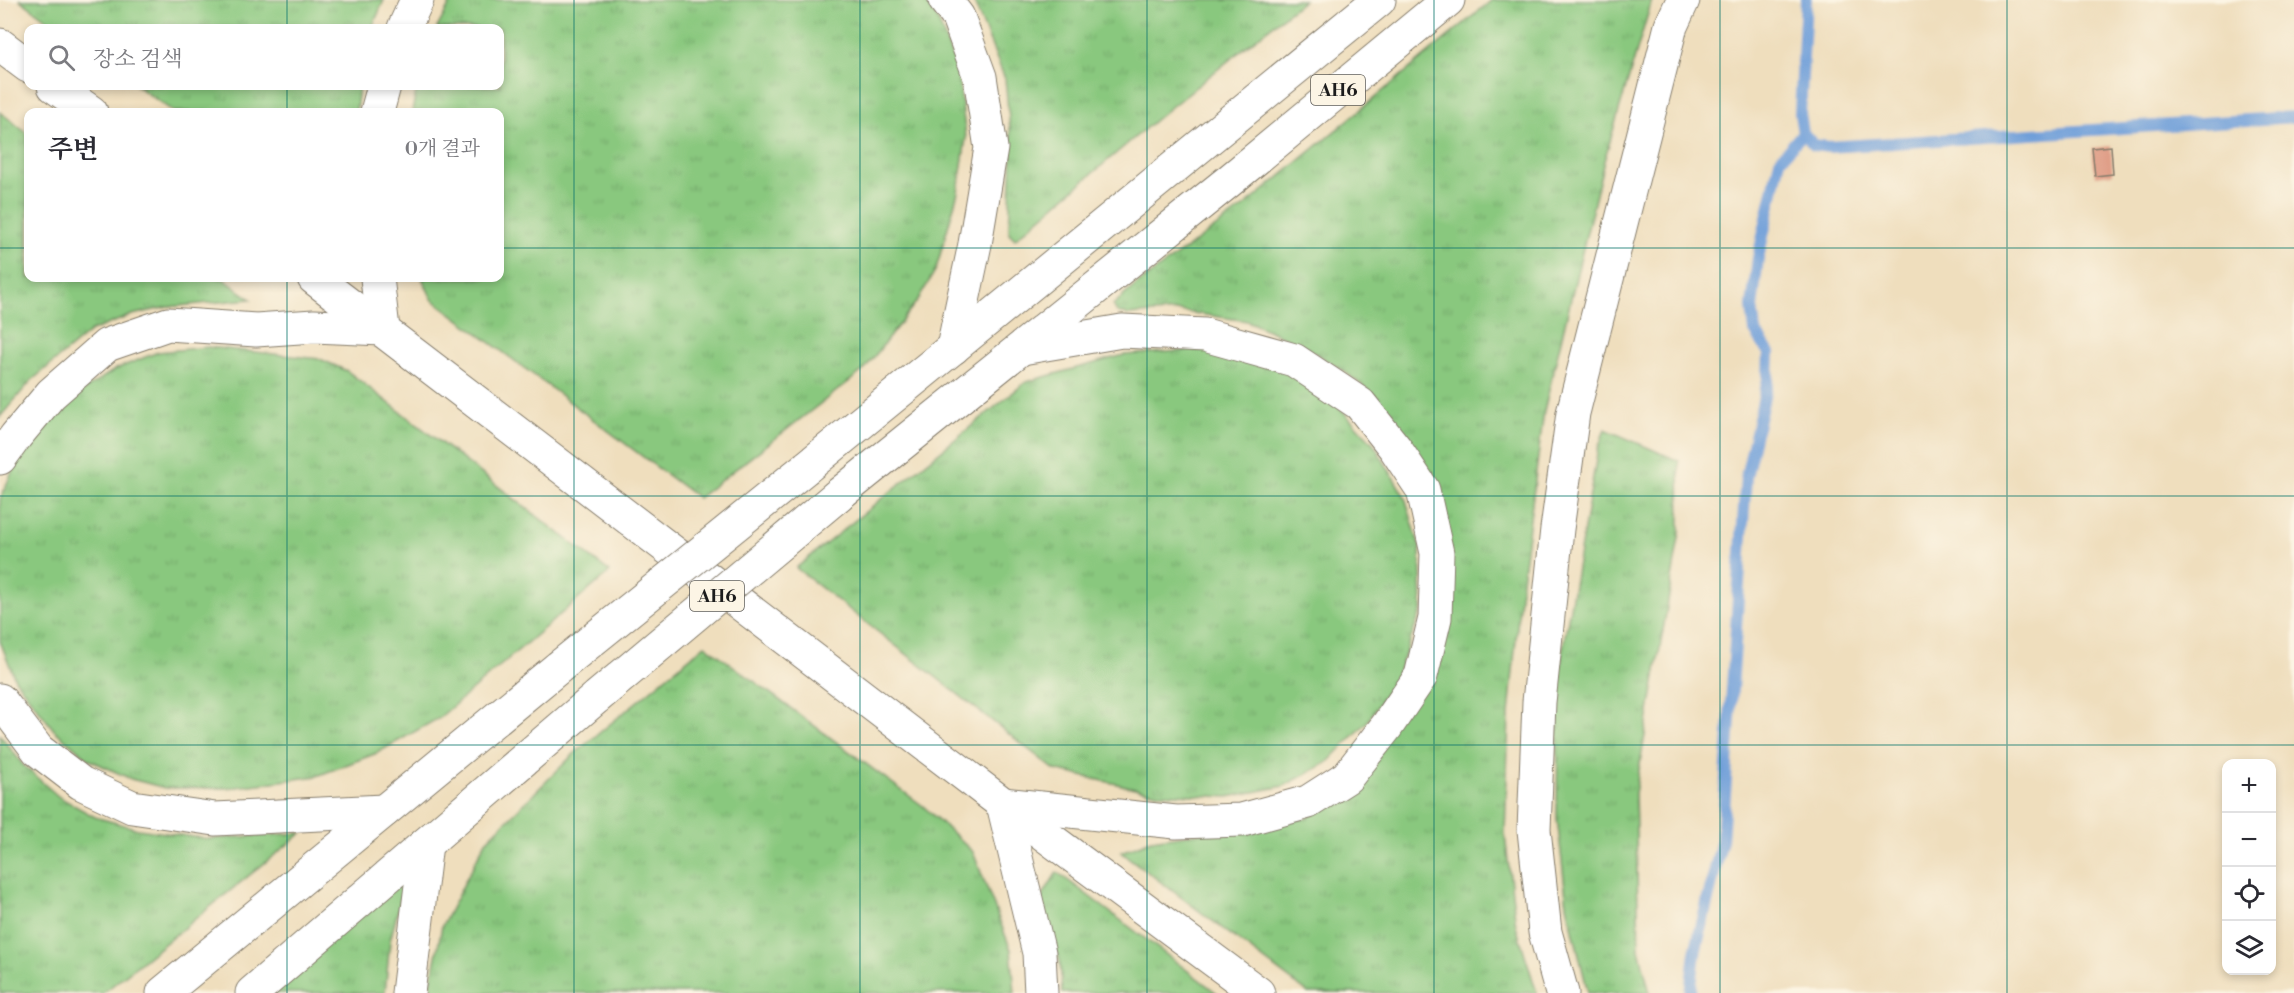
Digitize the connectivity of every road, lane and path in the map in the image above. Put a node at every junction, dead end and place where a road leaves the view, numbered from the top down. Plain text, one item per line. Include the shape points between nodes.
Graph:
1 (417, 0) edge
2 (945, 0) edge
3 (1379, 0) edge
4 (1448, 0) edge
5 (1683, 0) edge
6 (406, 24) edge
7 (0, 45) edge
8 (24, 63) edge
9 (60, 90) edge
10 (383, 90) edge
11 (85, 108) edge
12 (377, 108) edge
13 (320, 282) edge
14 (377, 282) edge
15 (383, 328) junction
16 (953, 348) junction
17 (1022, 348) junction
18 (0, 458) edge
19 (0, 700) edge
20 (1003, 804) junction
21 (384, 811) junction
22 (426, 844) junction
23 (163, 993) edge
24 (252, 993) edge
25 (408, 993) edge
26 (1041, 993) edge
27 (1258, 993) edge
28 (1562, 993) edge

1 - 6 main road
2 - 16 main road via 958,18 980,77 991,148
3 - 16 main road
4 - 17 main road, AH6
5 - 28 main road via 1671,26 1573,413 1557,529 1539,702 1534,830 1545,932
7 - 8 main road
9 - 11 main road
10 - 12 main road
13 - 15 main road
14 - 15 main road
15 - 18 main road via 314,326 256,330 168,324 107,345 51,394
15 - 20 main road
16 - 21 main road, bridge
17 - 20 main road via 1122,331 1205,335 1294,360 1360,404 1423,490 1437,554 1435,618 1421,676 1387,726 1347,777 1308,802 1242,820 1176,822
17 - 22 main road, AH6, bridge via 837,496
19 - 21 main road via 38,750 81,783 132,807 215,819
20 - 26 main road via 1039,953
20 - 27 main road
21 - 23 main road
22 - 24 main road
22 - 25 main road

